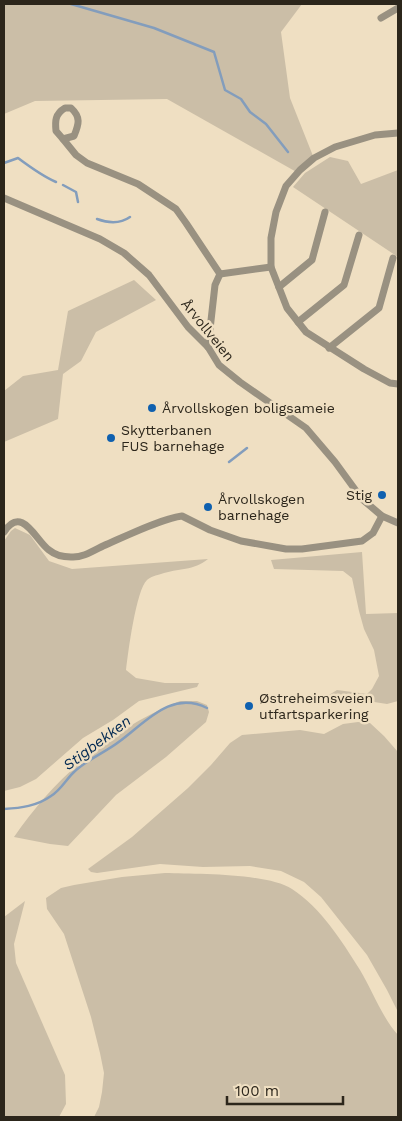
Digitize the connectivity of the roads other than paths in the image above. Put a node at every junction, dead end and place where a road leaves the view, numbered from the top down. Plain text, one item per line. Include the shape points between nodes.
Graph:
1 (398, 8) edge
2 (382, 18) dead end
3 (398, 133) edge
4 (63, 139) junction
5 (4, 198) edge
6 (325, 212) dead end
7 (359, 235) dead end
8 (393, 258) dead end
9 (271, 267) junction
10 (220, 274) junction
11 (279, 287) junction
12 (298, 322) junction
13 (208, 348) junction
14 (329, 348) junction
15 (398, 384) edge
16 (382, 516) junction
17 (398, 523) edge
18 (4, 532) edge

1 - 2 street
3 - 9 street via 375,134 335,147 300,170 286,186 276,212 271,238
4 - 4 street via 56,131 55,119 59,112 71,108 77,113 78,128 74,136
4 - 10 street via 82,159 138,184 176,210
5 - 13 street, Årvollveien via 100,239 124,253 149,275
6 - 11 street via 312,260
7 - 12 street via 344,285
8 - 14 street via 379,308
9 - 10 street
9 - 11 street
10 - 13 street via 215,285
11 - 12 street via 287,308
12 - 14 street via 306,332
13 - 16 street, Årvollveien via 228,374 306,428 362,499
14 - 15 street via 364,370
16 - 17 street, Årvollveien
16 - 18 street via 373,533 362,540 302,549 241,541 182,516 73,558 49,550 23,523 10,524

